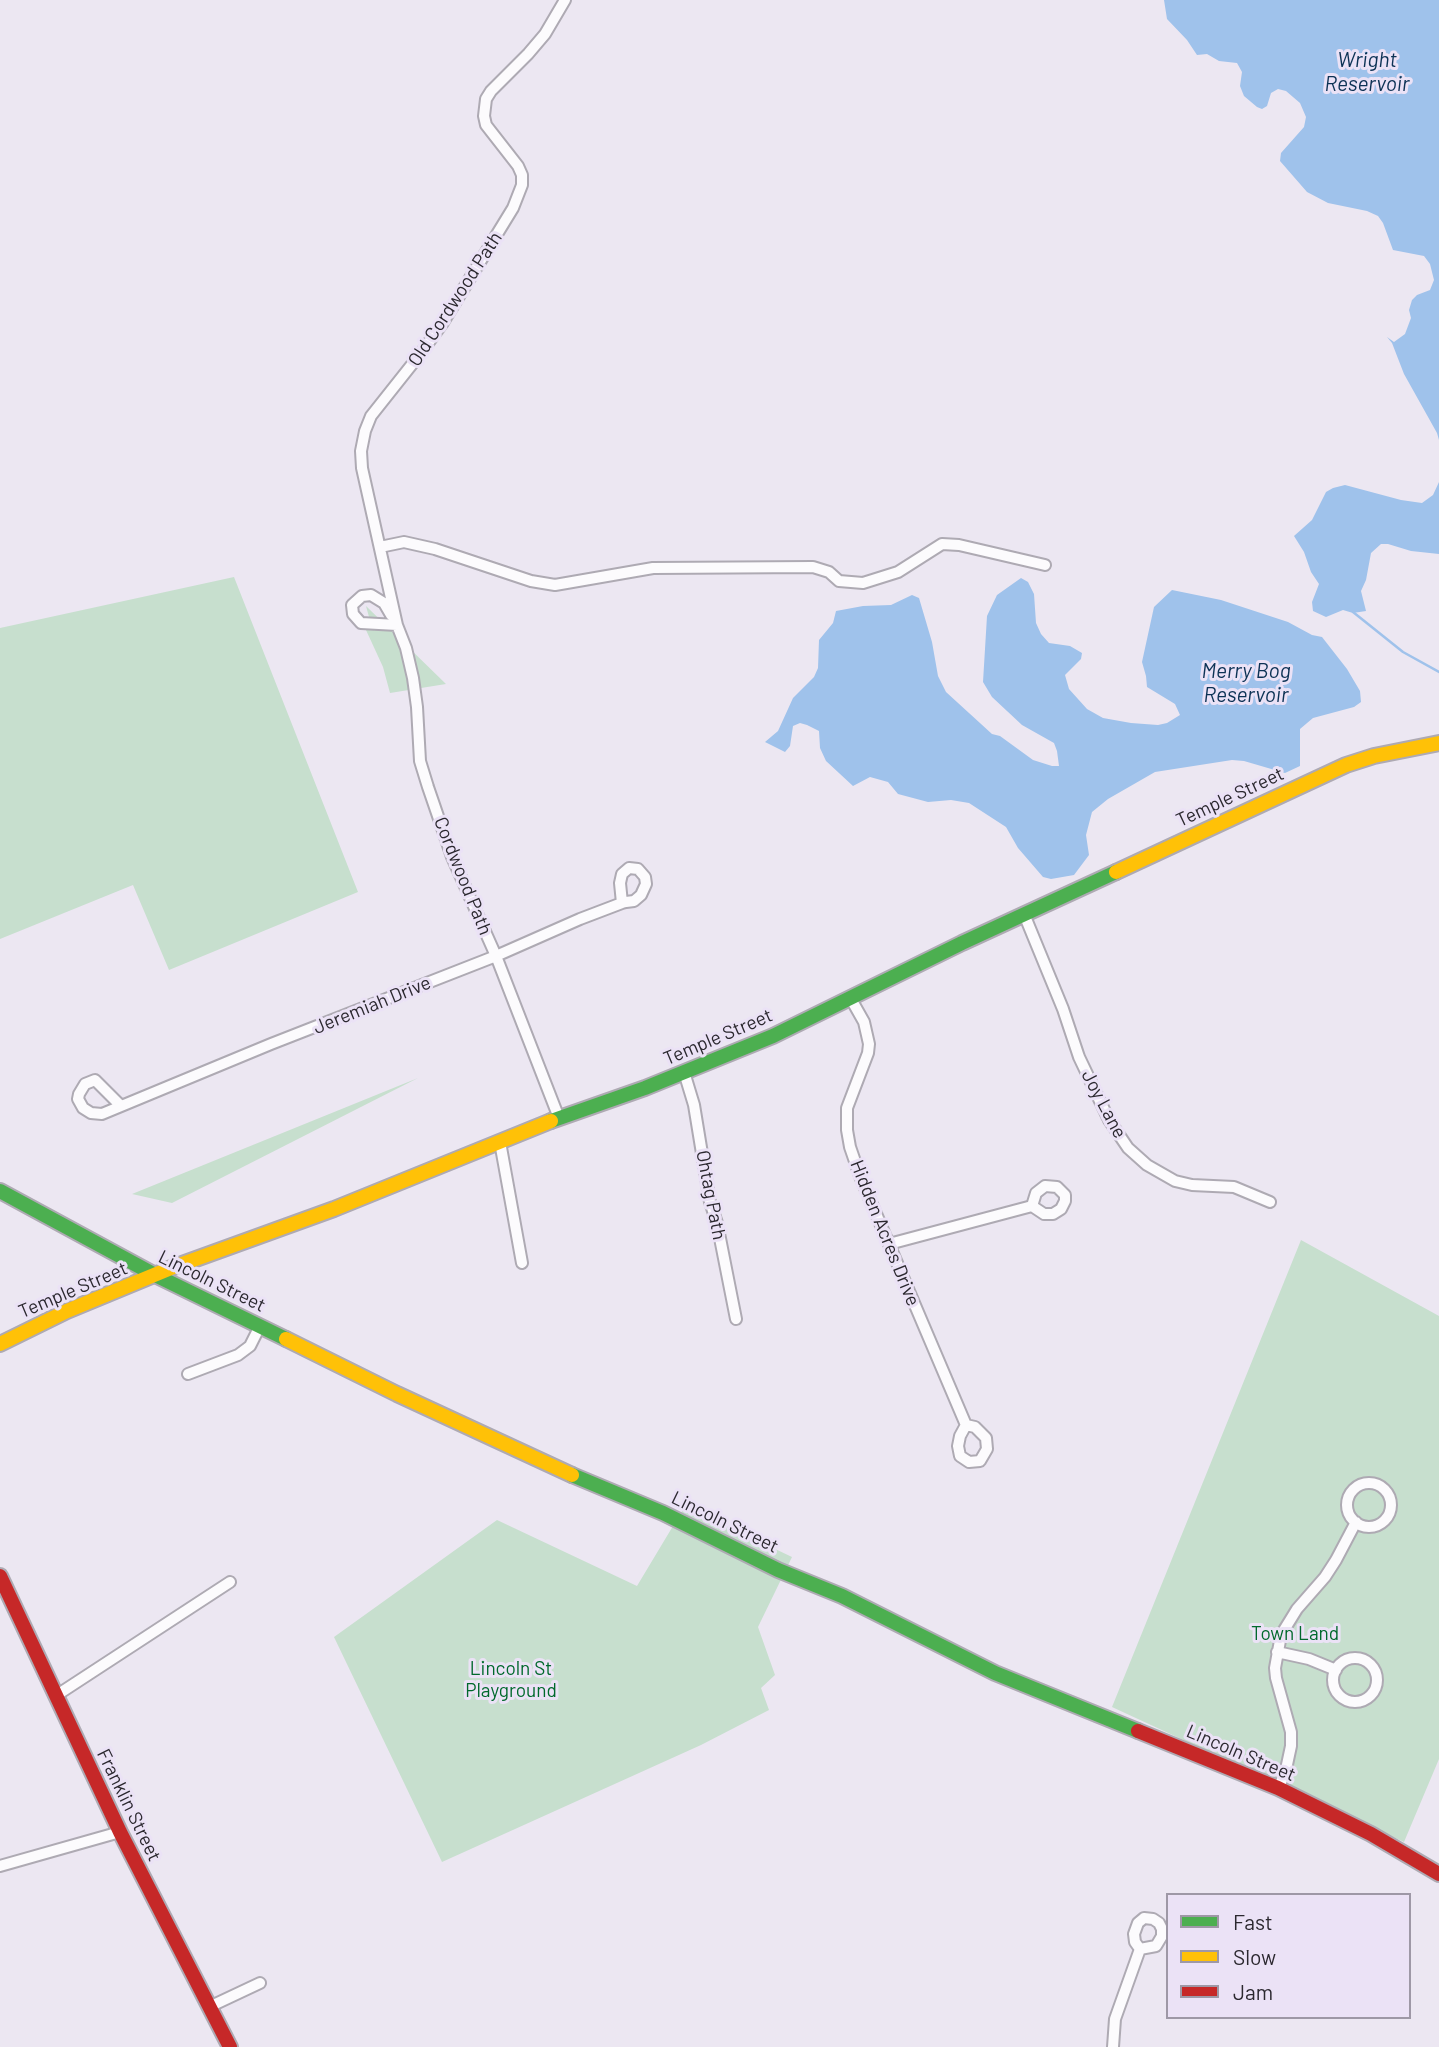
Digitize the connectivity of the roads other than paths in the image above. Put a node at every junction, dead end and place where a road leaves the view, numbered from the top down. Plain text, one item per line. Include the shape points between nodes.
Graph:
1 (565, 0) edge
2 (380, 547) junction
3 (1045, 565) dead end
4 (397, 625) joint
5 (1439, 743) edge
6 (622, 903) dead end
7 (1024, 914) junction
8 (495, 956) junction
9 (850, 999) junction
10 (684, 1072) junction
11 (121, 1106) dead end
12 (558, 1118) junction
13 (500, 1142) junction
14 (0, 1191) edge
15 (1270, 1202) dead end
16 (1032, 1206) dead end
17 (889, 1244) junction
18 (522, 1263) dead end
19 (155, 1275) junction
20 (736, 1319) dead end
21 (260, 1326) junction
22 (0, 1344) edge
23 (188, 1374) dead end
24 (966, 1425) dead end
25 (1356, 1522) junction
26 (0, 1576) edge
27 (230, 1582) dead end
28 (1277, 1652) junction
29 (1336, 1670) junction
30 (57, 1695) junction
31 (1278, 1788) junction
32 (120, 1832) junction
33 (0, 1866) edge
34 (1439, 1874) edge
35 (1140, 1949) dead end
36 (260, 1983) dead end
37 (209, 2007) junction
38 (230, 2047) edge
39 (1113, 2047) edge

1 - 2 street, Old Cordwood Path via 545,34 486,99 486,124 522,175 518,198 442,324 371,416 365,431 361,459
2 - 3 street via 404,542 555,585 653,568 813,567 839,580 863,583 898,572 942,544
2 - 4 street, Old Cordwood Path
4 - 8 street, Cordwood Path via 413,678 420,761 452,857
5 - 7 main road, Temple Street via 1346,765
6 - 8 street, Jeremiah Drive
7 - 9 main road, Temple Street
7 - 15 street, Joy Lane via 1079,1057 1109,1121 1128,1148 1175,1181 1234,1186
8 - 11 street, Jeremiah Drive
8 - 12 street, Cordwood Path
9 - 10 main road, Temple Street
9 - 17 street, Hidden Acres Drive via 864,1022 869,1044 847,1108 848,1139
10 - 12 main road, Temple Street
10 - 20 street, Ohtag Path
12 - 13 main road, Temple Street
13 - 18 street
13 - 19 main road, Temple Street
14 - 19 main road, Lincoln Street
16 - 17 street
17 - 24 street, Hidden Acres Drive
19 - 21 main road, Lincoln Street
19 - 22 main road, Temple Street
21 - 23 street via 250,1346 237,1356
21 - 31 main road, Lincoln Street via 527,1455 842,1596 995,1674
25 - 25 street via 1372,1526 1384,1520 1390,1499 1382,1487 1368,1483 1354,1488 1347,1508
25 - 28 street via 1325,1577 1288,1622
26 - 30 main road, Franklin Street
27 - 30 street
28 - 29 street
28 - 31 street via 1276,1678 1291,1732 1289,1760
29 - 29 street via 1334,1684 1346,1700 1366,1700 1375,1690 1374,1668 1362,1660 1347,1660
30 - 32 main road, Franklin Street
31 - 34 main road, Lincoln Street
32 - 33 street
32 - 37 main road, Franklin Street
35 - 39 street via 1115,2019
36 - 37 street
37 - 38 main road, Franklin Street

